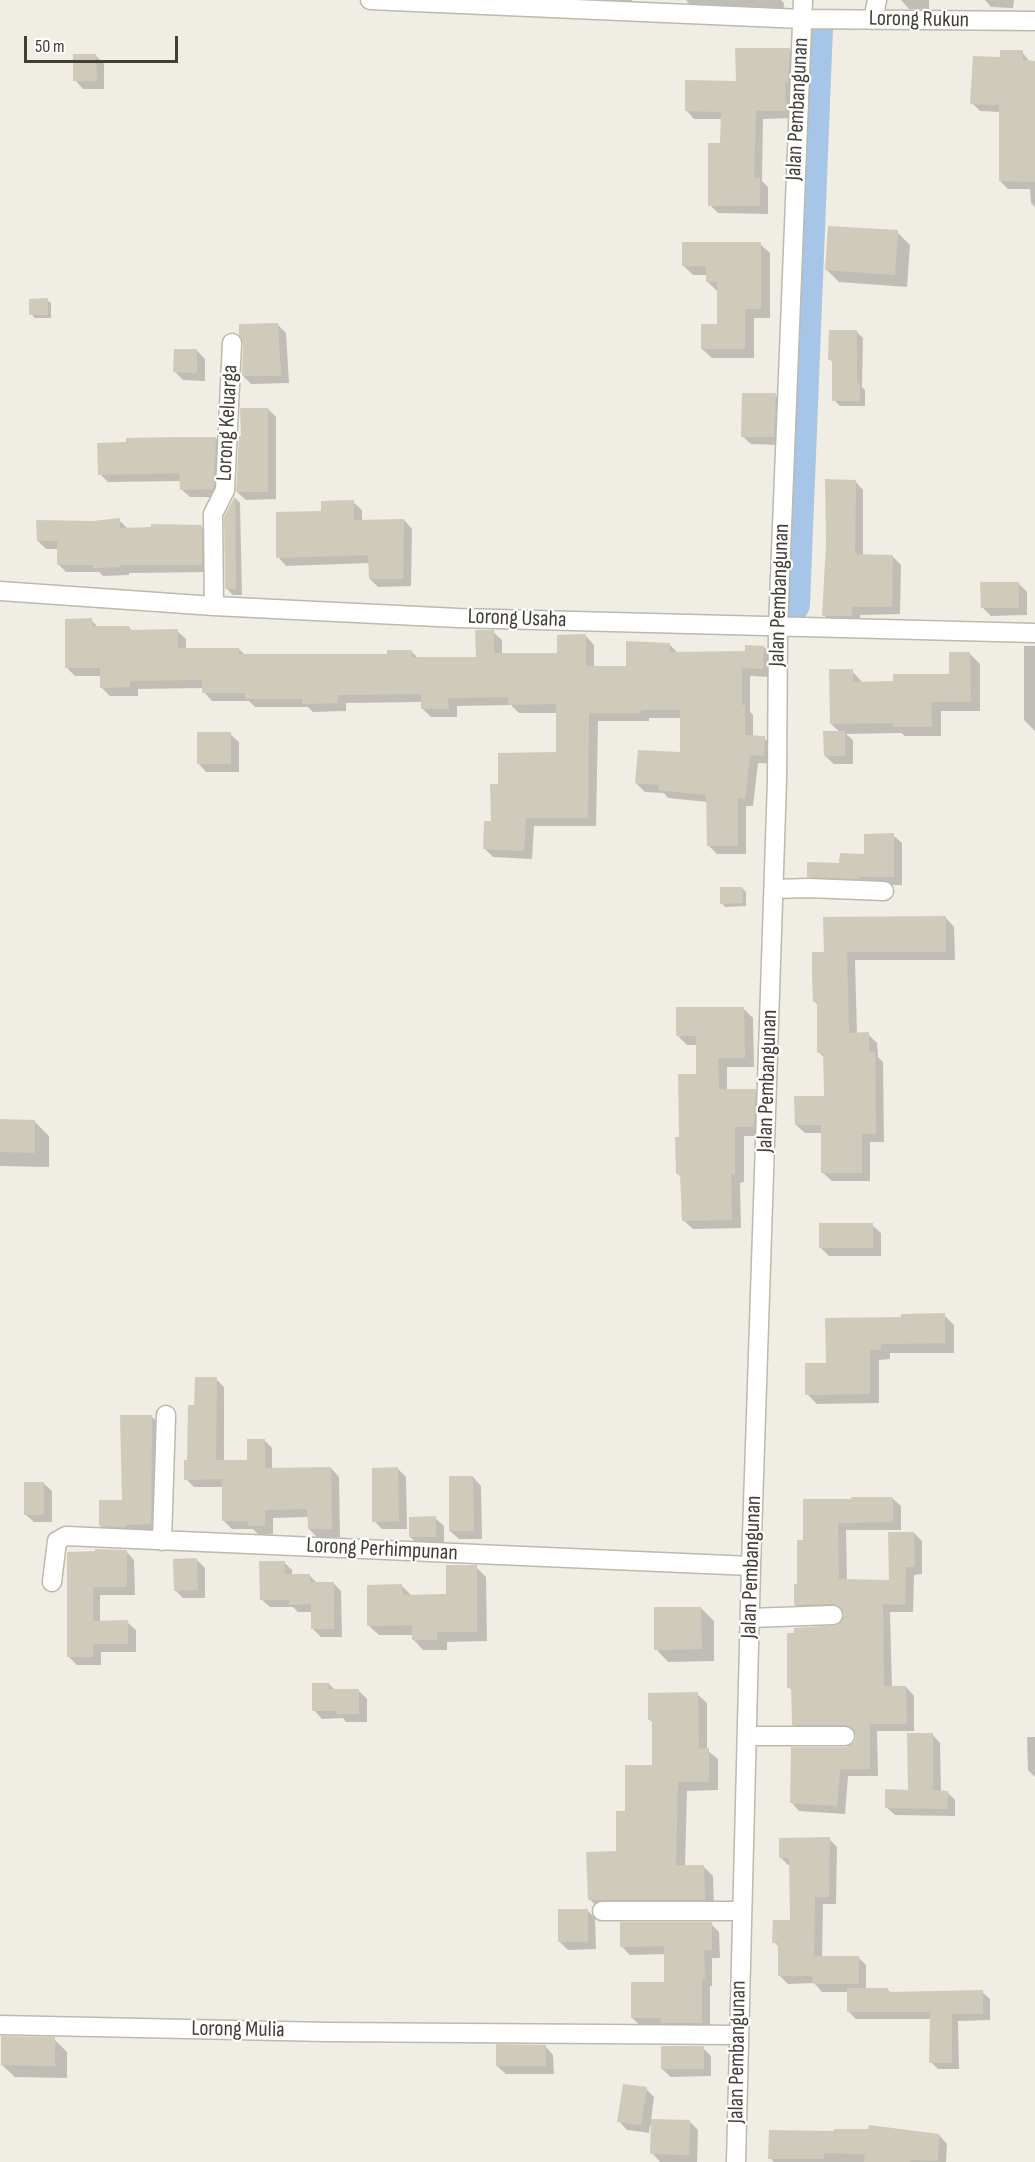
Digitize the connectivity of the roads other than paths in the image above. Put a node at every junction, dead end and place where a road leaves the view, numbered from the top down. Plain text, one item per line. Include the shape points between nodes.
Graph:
1 (370, 0) edge
2 (803, 0) edge
3 (877, 0) edge
4 (802, 18) junction
5 (873, 20) junction
6 (1035, 21) edge
7 (232, 343) dead end
8 (0, 591) edge
9 (214, 606) junction
10 (778, 627) junction
11 (1035, 633) edge
12 (774, 889) junction
13 (884, 891) dead end
14 (166, 1415) dead end
15 (162, 1541) junction
16 (752, 1566) junction
17 (52, 1582) dead end
18 (833, 1615) dead end
19 (750, 1618) junction
20 (747, 1736) junction
21 (845, 1736) dead end
22 (602, 1911) dead end
23 (742, 1911) junction
24 (0, 2025) edge
25 (739, 2035) junction
26 (736, 2162) edge

1 - 4 street, Lorong Rukun
2 - 4 street, Jalan Pembangunan
3 - 5 street
4 - 5 street, Lorong Rukun
4 - 10 street, Jalan Pembangunan
5 - 6 street, Lorong Rukun
7 - 9 street, Lorong Keluarga via 225,490 213,514
8 - 9 street, Lorong Usaha
9 - 10 street, Lorong Usaha
10 - 11 street, Lorong Usaha
10 - 12 street, Jalan Pembangunan
12 - 13 street
12 - 16 street, Jalan Pembangunan
14 - 15 street
15 - 16 street, Lorong Perhimpunan
15 - 17 street, Lorong Perhimpunan via 61,1537 57,1541
16 - 19 street, Jalan Pembangunan
18 - 19 street
19 - 20 street, Jalan Pembangunan
20 - 21 street
20 - 23 street, Jalan Pembangunan
22 - 23 street
23 - 25 street, Jalan Pembangunan
24 - 25 street, Lorong Mulia
25 - 26 street, Jalan Pembangunan

